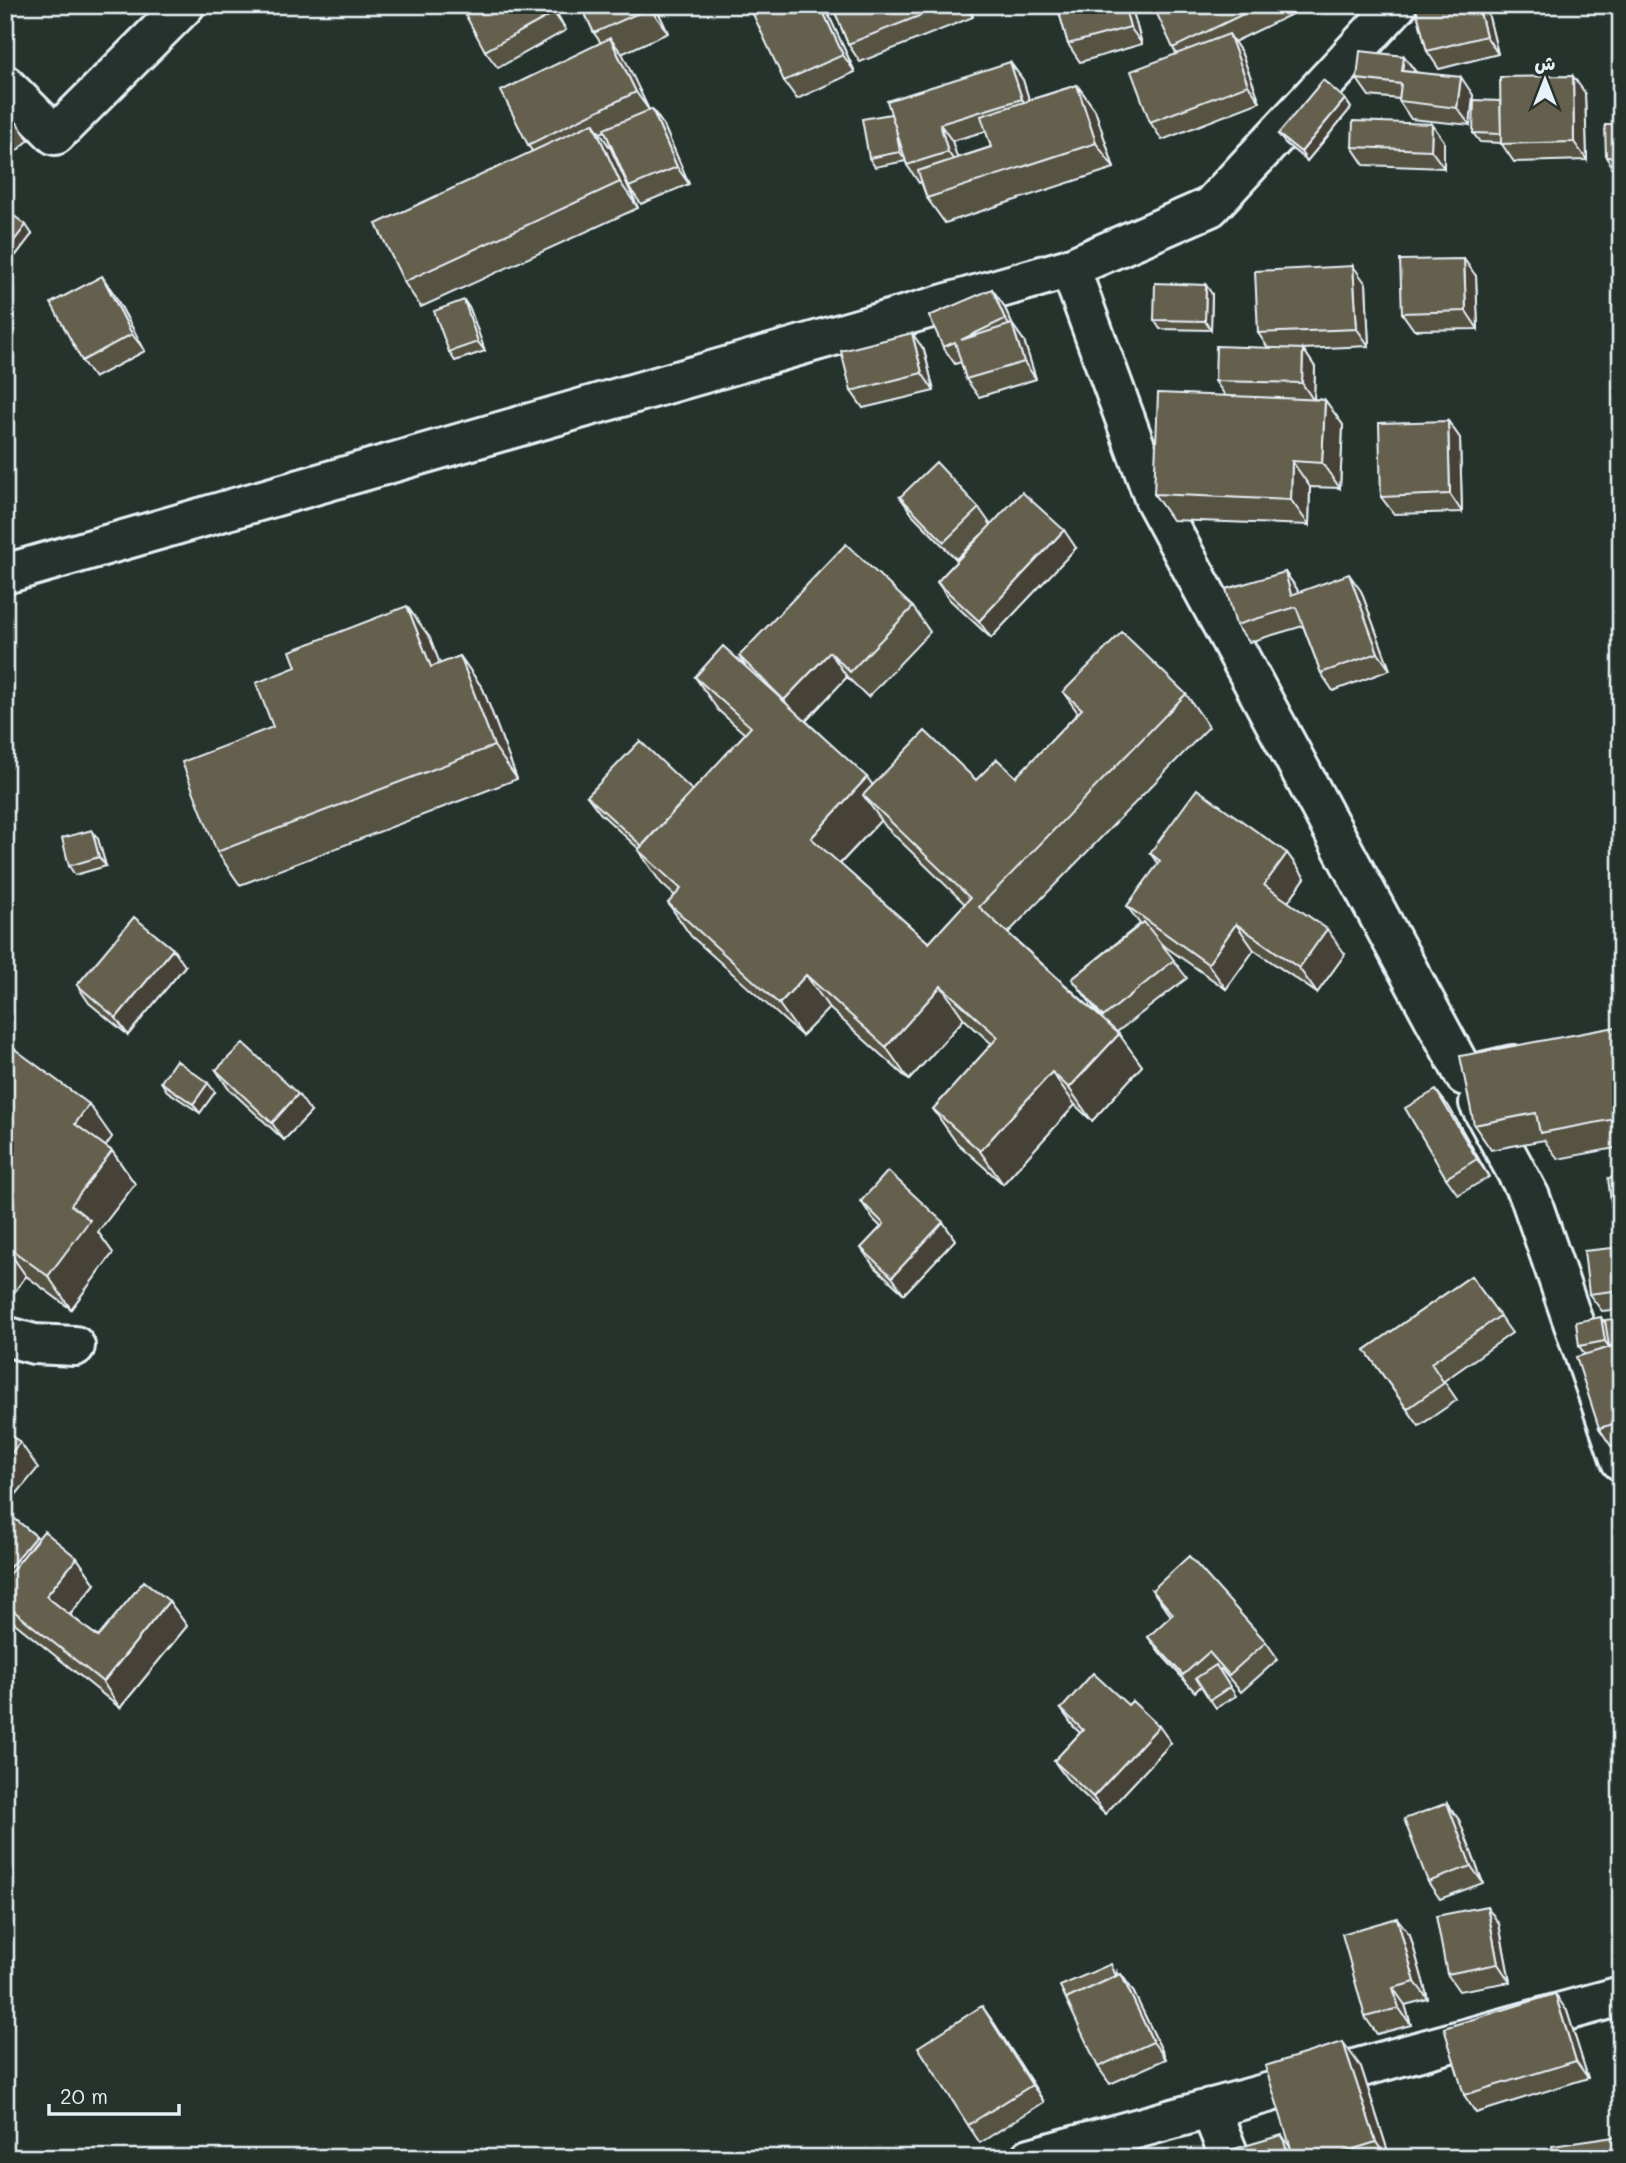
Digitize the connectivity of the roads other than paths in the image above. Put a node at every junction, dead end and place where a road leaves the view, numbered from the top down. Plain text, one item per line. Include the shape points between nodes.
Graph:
1 (185, 5) edge
2 (1397, 5) edge
3 (5, 85) edge
4 (1070, 268) junction
5 (5, 575) edge
6 (1543, 1057) edge
7 (1465, 1076) junction
8 (5, 1336) edge
9 (75, 1346) dead end
10 (1621, 1461) edge
11 (1621, 1996) edge
12 (1210, 2108) junction
13 (1030, 2158) edge
14 (1230, 2158) edge

1 - 3 street via 55,135
2 - 4 street via 1210,207
4 - 5 street
4 - 7 street via 1154,498
6 - 7 street
7 - 10 street via 1530,1197
8 - 9 street via 34,1344
11 - 12 street
12 - 13 street
12 - 14 street

